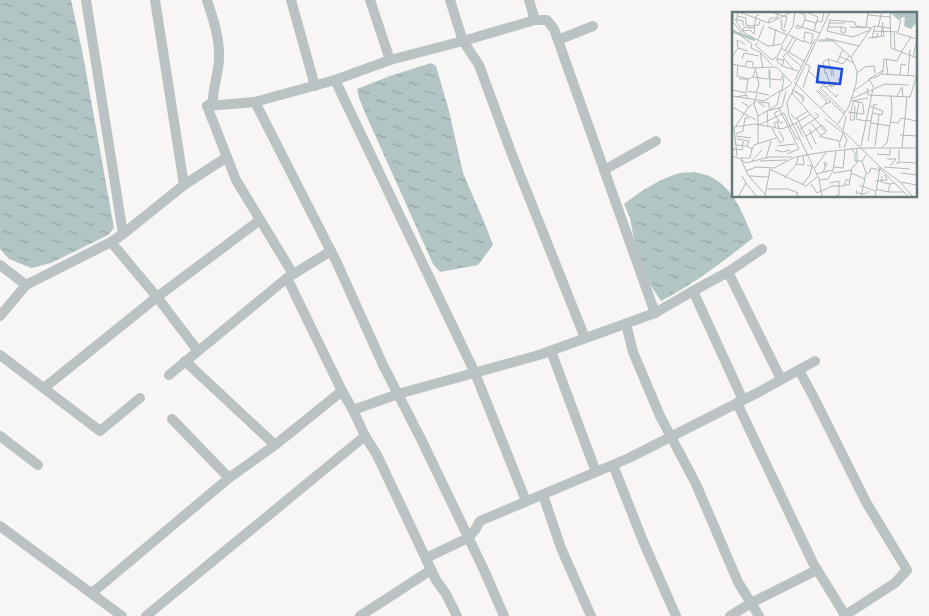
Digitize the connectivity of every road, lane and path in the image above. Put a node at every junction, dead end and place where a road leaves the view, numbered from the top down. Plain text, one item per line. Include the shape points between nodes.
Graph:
1 (86, 0) edge
2 (155, 0) edge
3 (207, 0) edge
4 (290, 0) edge
5 (370, 0) edge
6 (450, 0) edge
7 (529, 0) edge
8 (534, 20) junction
9 (593, 26) dead end
10 (558, 40) junction
11 (464, 41) junction
12 (390, 60) junction
13 (335, 80) junction
14 (315, 86) junction
15 (255, 102) junction
16 (207, 106) junction
17 (656, 141) dead end
18 (227, 157) junction
19 (604, 170) junction
20 (184, 186) junction
21 (260, 220) junction
22 (123, 234) junction
23 (111, 242) junction
24 (762, 249) dead end
25 (331, 251) junction
26 (0, 265) edge
27 (728, 272) junction
28 (290, 276) junction
29 (26, 286) junction
30 (693, 291) junction
31 (157, 297) junction
32 (655, 313) junction
33 (0, 316) edge
34 (626, 324) junction
35 (585, 338) junction
36 (198, 351) junction
37 (552, 351) junction
38 (0, 355) edge
39 (185, 361) junction
40 (815, 361) dead end
41 (799, 370) junction
42 (475, 373) junction
43 (169, 375) dead end
44 (781, 379) junction
45 (44, 388) junction
46 (342, 391) junction
47 (398, 394) junction
48 (140, 398) dead end
49 (740, 401) junction
50 (353, 410) junction
51 (172, 419) dead end
52 (0, 436) edge
53 (365, 436) junction
54 (671, 437) junction
55 (275, 445) junction
56 (38, 465) dead end
57 (613, 465) junction
58 (596, 472) junction
59 (229, 478) junction
60 (543, 495) junction
61 (526, 501) junction
62 (0, 526) edge
63 (468, 538) junction
64 (426, 558) junction
65 (431, 570) junction
66 (817, 570) junction
67 (92, 593) junction
68 (751, 603) junction
69 (122, 616) edge
70 (146, 616) edge
71 (360, 616) edge
72 (456, 616) edge
73 (504, 616) edge
74 (591, 616) edge
75 (676, 616) edge
76 (730, 616) edge
77 (759, 616) edge
78 (845, 616) edge

1 - 22 street
2 - 20 street
3 - 16 street via 219,44 213,101
4 - 14 street
5 - 12 street
6 - 11 street
7 - 8 street
8 - 10 street via 547,20
8 - 11 street
9 - 10 street
10 - 19 street
11 - 12 street
11 - 35 street via 479,65
12 - 13 street
13 - 14 street
13 - 42 street
14 - 15 street
15 - 16 street
15 - 25 street
16 - 18 street
17 - 19 street
18 - 20 street
18 - 21 street via 236,180
19 - 32 street
20 - 22 street
21 - 28 street
21 - 31 street
22 - 23 street
23 - 29 street
23 - 31 street
24 - 27 street
25 - 28 street
25 - 47 street
26 - 29 street
27 - 30 street
27 - 44 street
28 - 36 street
28 - 46 street
29 - 33 street
30 - 32 street
30 - 49 street
31 - 36 street
31 - 45 street
32 - 34 street
34 - 35 street
34 - 54 street via 633,352
35 - 37 street
36 - 39 street
37 - 42 street
37 - 58 street
38 - 45 street
39 - 43 street
39 - 55 street
40 - 41 street
41 - 44 street
41 - 78 street via 866,502 907,570 895,583
42 - 47 street
42 - 61 street
44 - 49 street
45 - 48 street via 100,431
46 - 50 street
46 - 55 street
47 - 50 street
47 - 63 street
49 - 54 street
49 - 66 street
50 - 53 street
51 - 59 street
52 - 56 street
53 - 64 street
53 - 70 street
54 - 57 street
54 - 68 street via 696,484 738,582
55 - 59 street
57 - 58 street
57 - 75 street
58 - 60 street
59 - 67 street
60 - 61 street
60 - 74 street via 561,548
61 - 63 street via 480,520
62 - 67 street
63 - 64 street
63 - 73 street
64 - 65 street
65 - 71 street
65 - 72 street
66 - 68 street
66 - 78 street
67 - 69 street
68 - 76 street
68 - 77 street

